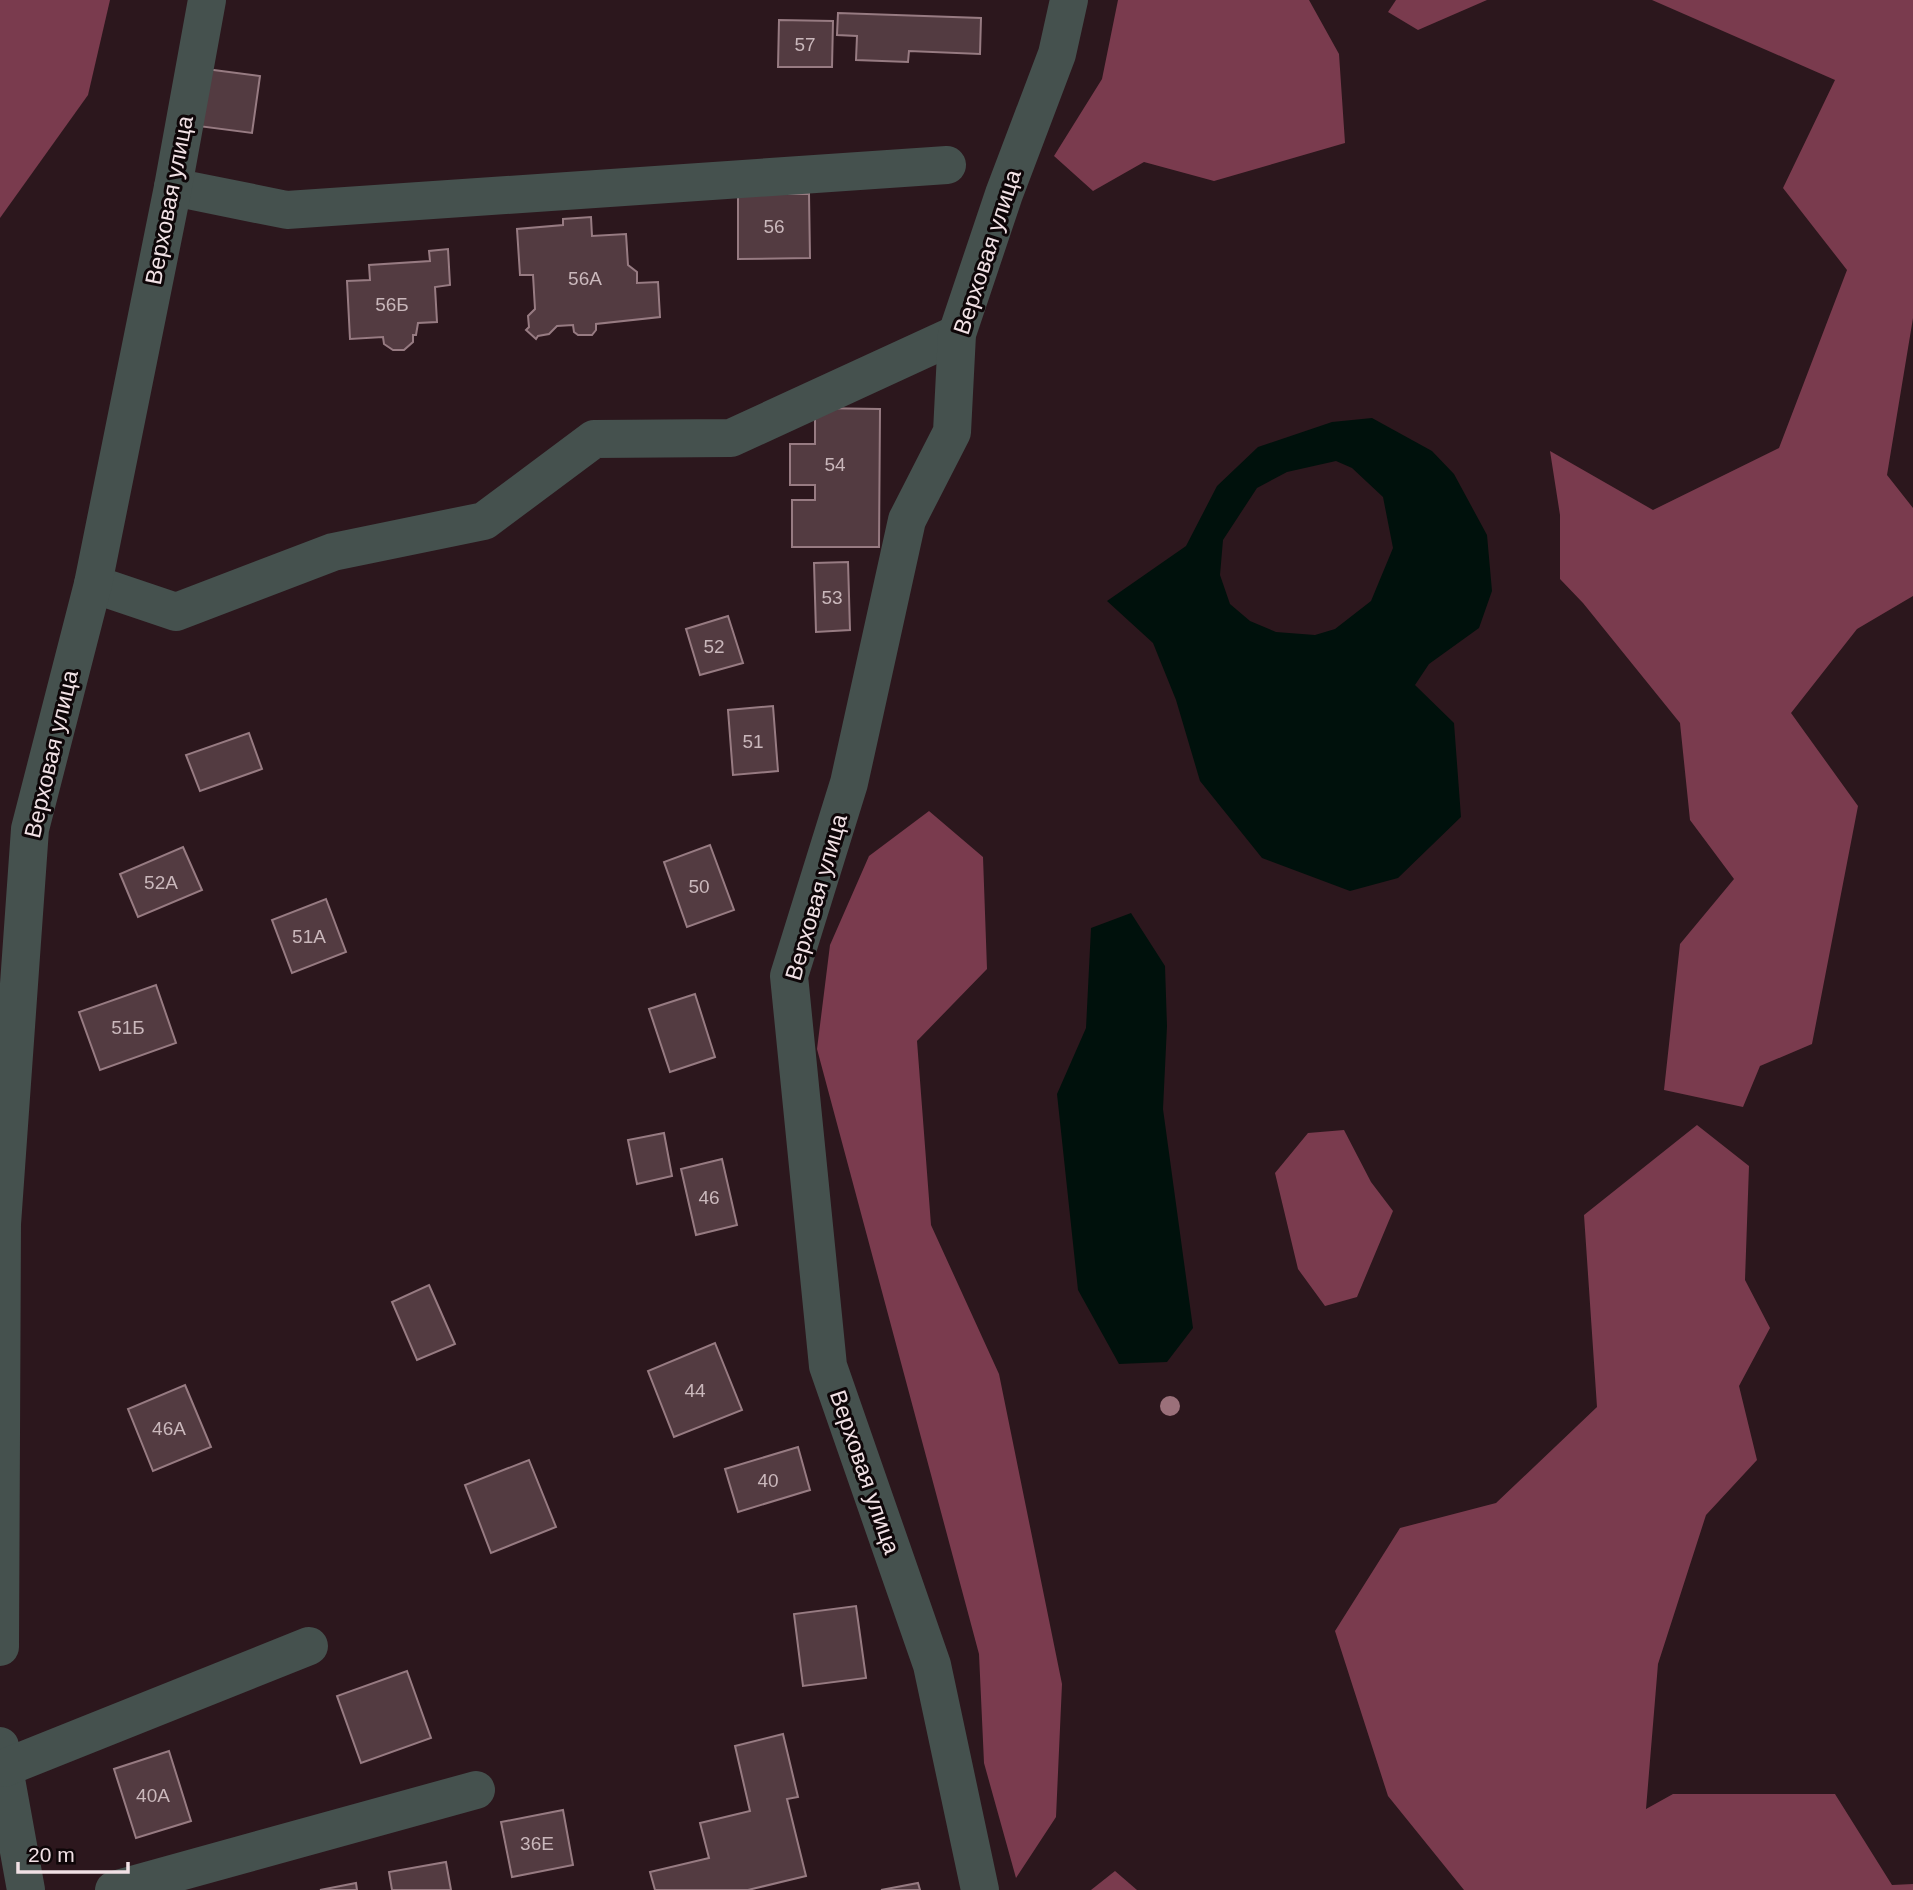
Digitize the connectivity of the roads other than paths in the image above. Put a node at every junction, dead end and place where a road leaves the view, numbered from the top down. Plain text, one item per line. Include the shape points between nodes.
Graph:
1 (206, 0) edge
2 (1069, 0) edge
3 (947, 165) dead end
4 (173, 187) junction
5 (957, 334) junction
6 (93, 584) junction
7 (309, 1646) dead end
8 (0, 1647) edge
9 (2, 1757) edge
10 (476, 1790) dead end
11 (26, 1890) edge
12 (114, 1890) edge
13 (980, 1890) edge

1 - 4 street, Верховая улица
2 - 5 street, Верховая улица via 1057,54
3 - 4 street via 287,210
4 - 6 street, Верховая улица
5 - 6 street via 732,438 594,439 484,521 333,552 176,612
5 - 13 street, Верховая улица via 952,432 907,520 849,783 789,976 828,1366 932,1665
6 - 8 street, Верховая улица via 30,829 2,1224
7 - 9 street
9 - 11 street
10 - 12 street

